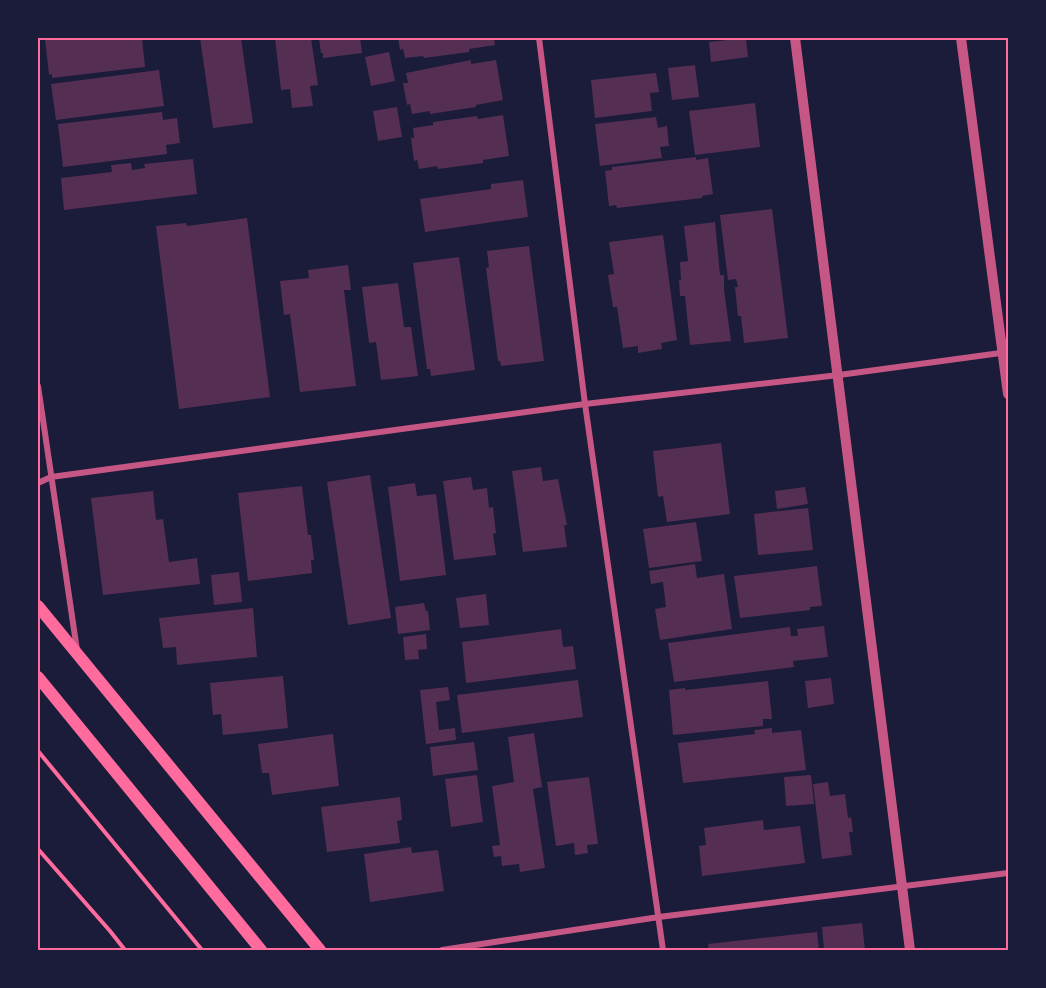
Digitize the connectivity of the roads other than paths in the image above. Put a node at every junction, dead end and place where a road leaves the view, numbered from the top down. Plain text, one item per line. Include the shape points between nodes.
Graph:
1 (539, 38) edge
2 (795, 38) edge
3 (961, 38) edge
4 (1006, 352) edge
5 (838, 375) junction
6 (38, 386) edge
7 (1008, 394) edge
8 (585, 405) junction
9 (51, 477) junction
10 (38, 483) edge
11 (38, 606) edge
12 (78, 656) junction
13 (38, 677) edge
14 (1008, 873) edge
15 (901, 886) junction
16 (659, 917) junction
17 (261, 951) edge
18 (320, 951) edge
19 (442, 951) edge
20 (663, 951) edge
21 (910, 951) edge

1 - 8 street
2 - 5 street
3 - 4 street
4 - 5 street
4 - 7 street
5 - 8 street
5 - 15 street
6 - 9 street
8 - 9 street
8 - 16 street
9 - 10 street
9 - 12 street
11 - 12 main road
12 - 18 main road
13 - 17 main road
14 - 15 street
15 - 16 street
15 - 21 street
16 - 19 street
16 - 20 street

